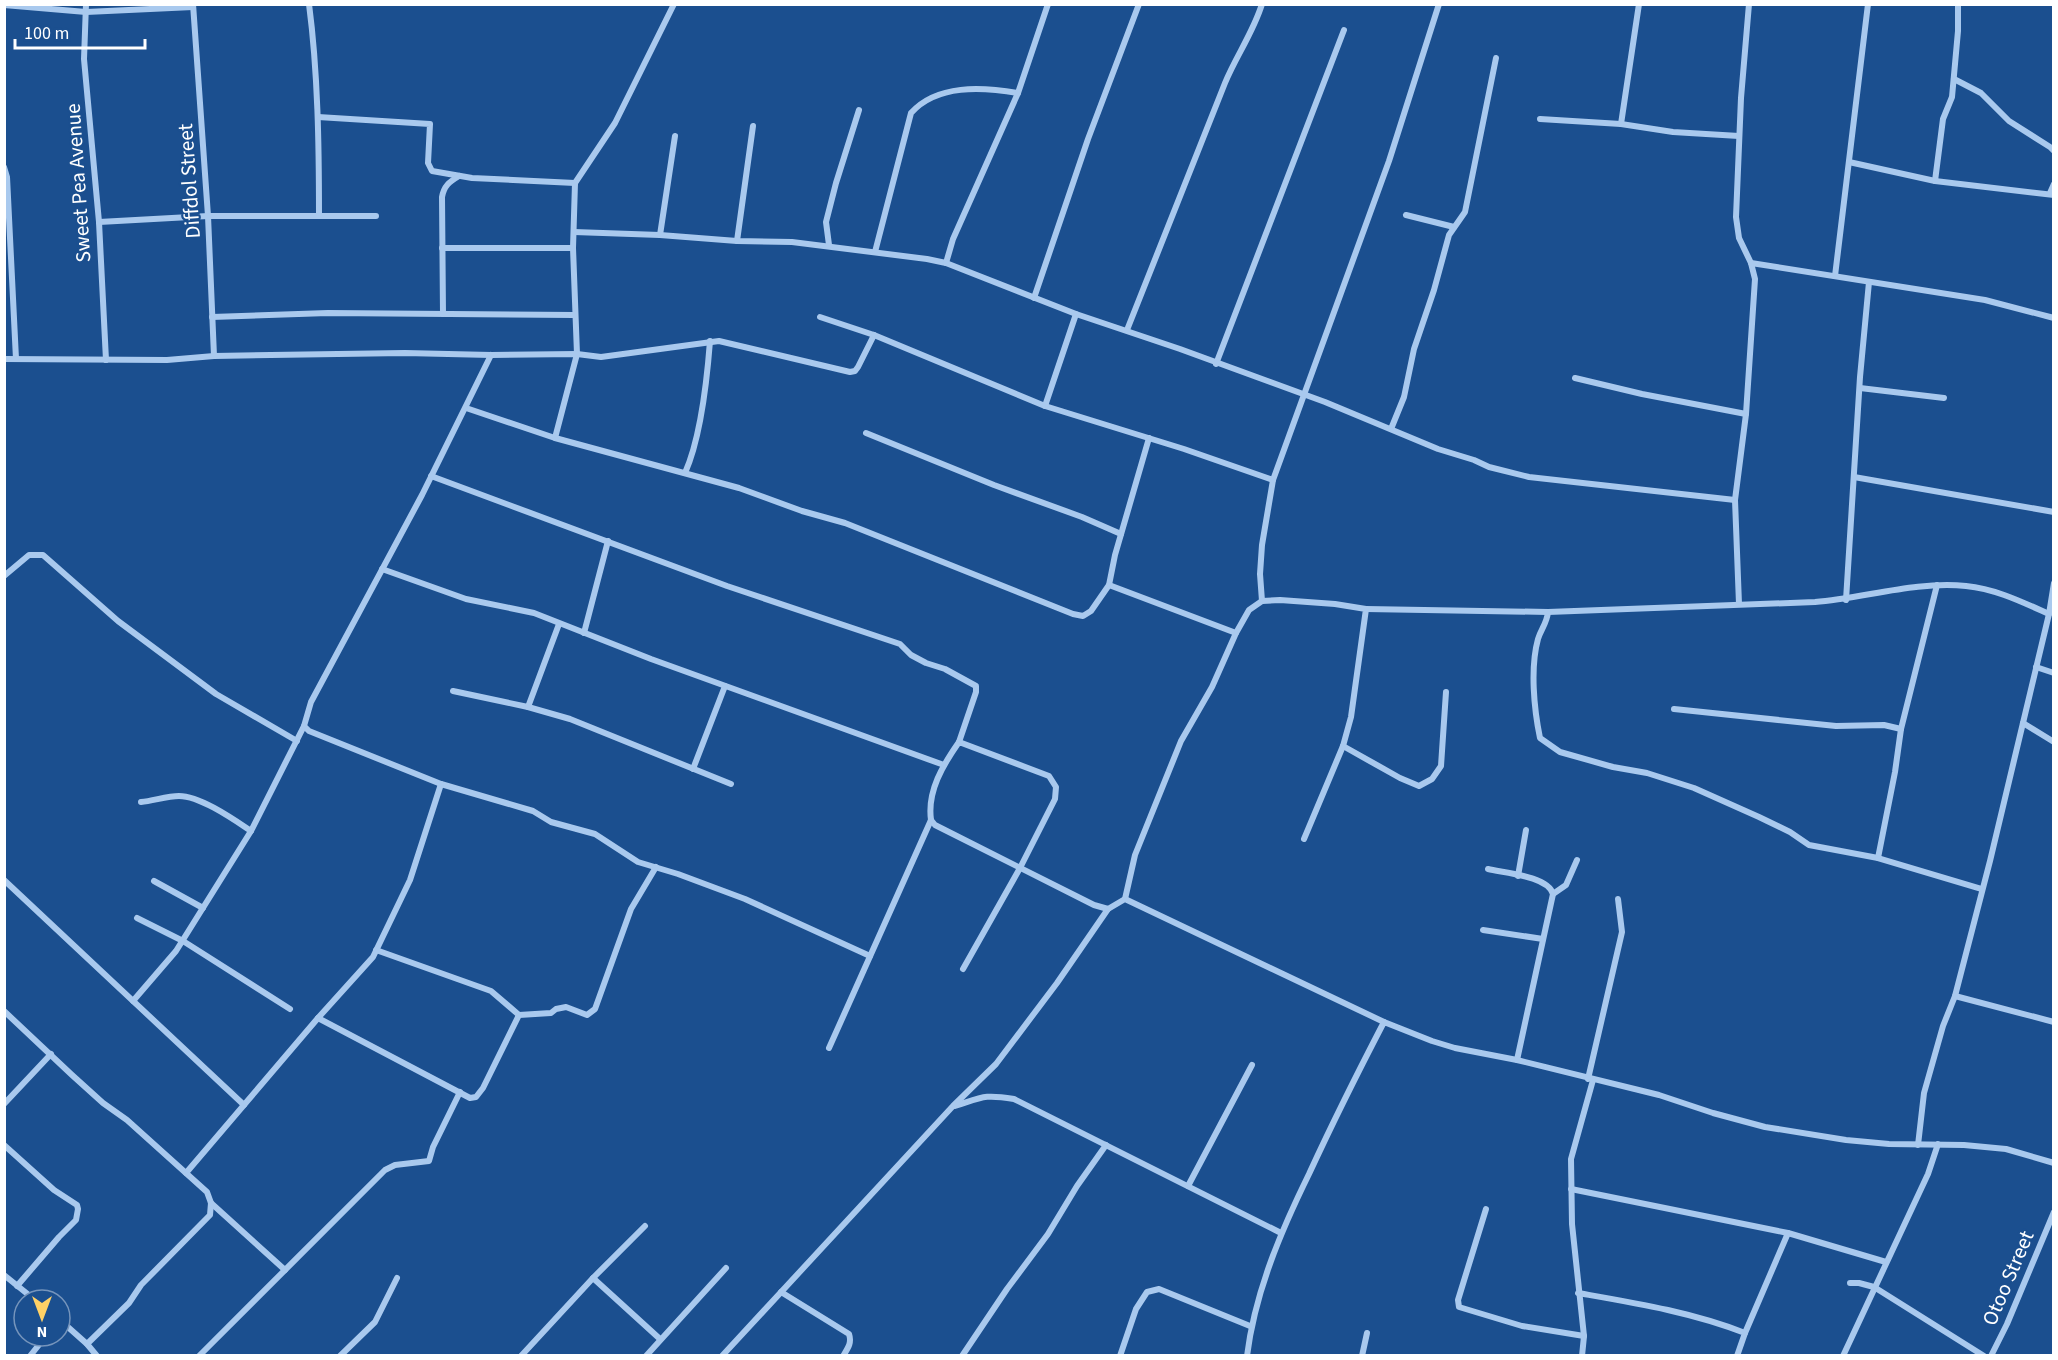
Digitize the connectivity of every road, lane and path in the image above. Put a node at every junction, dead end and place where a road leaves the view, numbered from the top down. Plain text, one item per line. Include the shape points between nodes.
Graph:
1 (86, 4) edge
2 (309, 4) edge
3 (675, 4) edge
4 (1048, 4) edge
5 (1139, 4) edge
6 (1262, 4) edge
7 (1439, 4) edge
8 (1639, 4) edge
9 (1749, 4) edge
10 (1868, 4) edge
11 (1958, 4) edge
12 (4, 5) edge
13 (193, 6) edge
14 (86, 12) junction
15 (1344, 30) dead end
16 (1496, 58) dead end
17 (1954, 79) junction
18 (1018, 93) junction
19 (859, 110) dead end
20 (318, 117) junction
21 (1540, 119) dead end
22 (1621, 124) junction
23 (753, 126) dead end
24 (675, 136) dead end
25 (1739, 136) junction
26 (2054, 151) edge
27 (1849, 162) junction
28 (4, 167) edge
29 (459, 176) junction
30 (1935, 181) junction
31 (575, 183) junction
32 (2054, 184) edge
33 (2052, 194) edge
34 (1406, 215) dead end
35 (208, 216) junction
36 (320, 216) junction
37 (376, 216) dead end
38 (99, 222) junction
39 (1454, 227) junction
40 (574, 232) junction
41 (660, 235) junction
42 (737, 241) junction
43 (829, 245) junction
44 (442, 248) junction
45 (573, 248) junction
46 (875, 252) junction
47 (946, 263) junction
48 (1750, 263) junction
49 (1835, 276) junction
50 (1869, 282) junction
51 (1034, 297) junction
52 (1076, 314) junction
53 (443, 315) junction
54 (574, 315) junction
55 (212, 317) junction
56 (820, 317) dead end
57 (2054, 318) edge
58 (1127, 330) junction
59 (874, 336) junction
60 (710, 341) junction
61 (577, 354) junction
62 (491, 355) junction
63 (214, 357) junction
64 (4, 359) edge
65 (16, 359) junction
66 (106, 360) junction
67 (1216, 364) junction
68 (1575, 378) dead end
69 (1860, 388) junction
70 (1304, 396) junction
71 (1944, 398) dead end
72 (1045, 406) junction
73 (466, 408) junction
74 (1746, 414) junction
75 (1391, 429) junction
76 (866, 433) dead end
77 (555, 438) junction
78 (1149, 438) junction
79 (685, 473) junction
80 (431, 476) junction
81 (1854, 477) junction
82 (1272, 480) junction
83 (1735, 500) junction
84 (2054, 512) edge
85 (1121, 534) junction
86 (608, 541) junction
87 (382, 569) junction
88 (4, 576) edge
89 (2053, 584) edge
90 (1109, 585) junction
91 (1937, 585) junction
92 (1846, 600) junction
93 (1262, 601) junction
94 (1739, 604) junction
95 (1366, 609) junction
96 (1548, 612) junction
97 (2049, 614) junction
98 (559, 624) junction
99 (584, 633) junction
100 (1236, 633) junction
101 (2036, 667) junction
102 (2054, 673) edge
103 (725, 686) junction
104 (453, 691) dead end
105 (1446, 693) dead end
106 (528, 707) junction
107 (1674, 709) dead end
108 (2022, 723) junction
109 (304, 726) junction
110 (1901, 729) junction
111 (297, 741) junction
112 (959, 742) junction
113 (2054, 742) edge
114 (1343, 746) junction
115 (944, 765) junction
116 (693, 769) junction
117 (441, 784) junction
118 (732, 784) dead end
119 (141, 802) dead end
120 (931, 820) junction
121 (1526, 830) dead end
122 (250, 831) junction
123 (1304, 839) dead end
124 (1878, 858) junction
125 (1577, 860) dead end
126 (656, 867) junction
127 (1020, 868) junction
128 (1488, 869) dead end
129 (1518, 876) junction
130 (4, 880) edge
131 (154, 881) dead end
132 (1982, 889) junction
133 (1552, 894) junction
134 (1125, 899) junction
135 (1618, 899) dead end
136 (203, 908) junction
137 (1108, 909) junction
138 (137, 918) dead end
139 (1483, 930) dead end
140 (1543, 939) junction
141 (183, 940) junction
142 (376, 950) junction
143 (870, 956) junction
144 (963, 969) dead end
145 (1955, 996) junction
146 (133, 1000) junction
147 (290, 1009) dead end
148 (4, 1011) edge
149 (519, 1015) junction
150 (318, 1018) junction
151 (1384, 1022) junction
152 (2054, 1022) edge
153 (829, 1048) dead end
154 (51, 1053) junction
155 (1517, 1060) junction
156 (1252, 1065) dead end
157 (1591, 1079) junction
158 (460, 1092) junction
159 (4, 1104) edge
160 (244, 1105) junction
161 (953, 1106) junction
162 (1938, 1144) junction
163 (4, 1145) edge
164 (1106, 1145) junction
165 (1918, 1145) junction
166 (2054, 1163) edge
167 (186, 1173) junction
168 (1188, 1186) junction
169 (1571, 1189) junction
170 (211, 1203) junction
171 (1486, 1209) dead end
172 (2054, 1212) edge
173 (645, 1226) dead end
174 (1281, 1233) junction
175 (1788, 1233) junction
176 (1886, 1262) junction
177 (726, 1268) dead end
178 (285, 1270) junction
179 (4, 1275) edge
180 (397, 1278) dead end
181 (593, 1278) junction
182 (1850, 1283) dead end
183 (17, 1286) junction
184 (1874, 1287) junction
185 (20, 1288) edge
186 (781, 1292) junction
187 (1578, 1293) junction
188 (1250, 1326) junction
189 (72, 1331) edge
190 (1367, 1333) dead end
191 (1745, 1333) junction
192 (1584, 1336) junction
193 (660, 1339) junction
194 (87, 1344) junction
195 (96, 1356) edge
196 (199, 1356) edge
197 (340, 1356) edge
198 (521, 1356) edge
199 (646, 1356) edge
200 (722, 1356) edge
201 (843, 1356) edge
202 (962, 1356) edge
203 (1120, 1356) edge
204 (1246, 1356) edge
205 (1362, 1356) edge
206 (1582, 1356) edge
207 (1737, 1356) edge
208 (1843, 1356) edge
209 (1984, 1356) edge
210 (1991, 1356) edge

1 - 14 street, Sweet Pea Avenue
2 - 20 street
3 - 31 street via 615,123
4 - 18 street
5 - 51 street
6 - 58 street via 1231,69
7 - 70 street via 1389,161
8 - 22 street
9 - 25 street
10 - 27 street
11 - 17 street
12 - 14 street
13 - 14 street
13 - 35 street, Diffdol Street
14 - 38 street, Sweet Pea Avenue via 84,59
15 - 67 street
16 - 39 street via 1465,212
17 - 26 street via 1981,93 2008,121
17 - 30 street via 1952,97 1942,119
18 - 46 street via 962,89 940,95 911,113
18 - 47 street
19 - 43 street via 826,222
20 - 29 street via 430,124 428,163 432,171
20 - 36 street
21 - 22 street
22 - 25 street
23 - 42 street
24 - 41 street
25 - 48 street via 1736,217 1739,238
27 - 30 street
27 - 49 street
28 - 65 street
29 - 31 street
29 - 44 street via 443,189
30 - 33 street
31 - 40 street
32 - 33 street
34 - 39 street
35 - 36 street
35 - 38 street
35 - 55 street, Diffdol Street
36 - 37 street
38 - 66 street, Sweet Pea Avenue
39 - 75 street
40 - 41 street
40 - 45 street
41 - 42 street
42 - 43 street
43 - 46 street
44 - 45 street
44 - 53 street
45 - 54 street
46 - 47 street
47 - 51 street
48 - 49 street
48 - 74 street via 1755,279
49 - 50 street
50 - 57 street via 1985,300
50 - 69 street
51 - 52 street
52 - 58 street
52 - 72 street
53 - 54 street
53 - 55 street
54 - 61 street
55 - 63 street, Diffdol Street
56 - 59 street
58 - 67 street
59 - 60 street via 858,367 850,372
59 - 72 street
60 - 61 street via 621,356
60 - 79 street via 697,430
61 - 62 street
61 - 77 street
62 - 63 street
62 - 73 street
63 - 66 street
64 - 65 street
65 - 66 street
67 - 70 street
68 - 74 street
69 - 71 street
69 - 81 street
70 - 75 street
70 - 82 street
72 - 78 street
73 - 77 street
73 - 80 street
74 - 83 street
75 - 83 street via 1438,449 1529,477
76 - 85 street
77 - 79 street
78 - 82 street
78 - 85 street
79 - 90 street via 846,523 1073,614 1083,616 1091,611
80 - 86 street
80 - 87 street
81 - 84 street
81 - 92 street
82 - 93 street via 1262,544
83 - 94 street
85 - 90 street
86 - 99 street
86 - 112 street via 900,644 911,655 960,676 976,686 976,692
87 - 98 street via 466,599 534,613
87 - 109 street via 311,702
88 - 111 street via 30,555 43,555 118,621 216,694
89 - 97 street
90 - 100 street
91 - 92 street
91 - 97 street via 1994,592
91 - 110 street
92 - 94 street
93 - 95 street
93 - 100 street via 1250,610
94 - 96 street
95 - 96 street
95 - 114 street
96 - 124 street via 1535,665 1534,712 1540,738 1560,752 1694,788 1759,816 1809,845
97 - 101 street
98 - 99 street
98 - 106 street
99 - 103 street
100 - 134 street via 1212,687 1181,741 1135,855
101 - 102 street
101 - 108 street
103 - 115 street
103 - 116 street
104 - 106 street
105 - 114 street via 1441,766 1432,779 1419,786
106 - 116 street via 570,719
107 - 110 street
108 - 113 street
108 - 132 street
109 - 111 street
109 - 117 street
110 - 124 street
111 - 122 street
112 - 115 street
112 - 127 street via 1049,776 1056,787 1055,799
114 - 123 street
115 - 120 street via 932,796
116 - 118 street
117 - 126 street via 595,834 630,858
117 - 142 street via 410,880
119 - 122 street via 177,796 192,798
120 - 127 street
120 - 143 street
121 - 129 street
122 - 136 street
124 - 132 street
125 - 133 street via 1566,885
126 - 143 street via 745,899
126 - 149 street via 631,909 592,1012 566,1007 551,1013
127 - 137 street
127 - 144 street
128 - 129 street
129 - 133 street via 1542,881
130 - 146 street
131 - 136 street
132 - 145 street
133 - 140 street
134 - 137 street
134 - 151 street
135 - 157 street via 1622,932
136 - 141 street
137 - 161 street via 996,1064
138 - 141 street
139 - 140 street
140 - 155 street
141 - 146 street
141 - 147 street
142 - 149 street via 490,991
142 - 150 street
143 - 153 street
145 - 152 street
145 - 165 street via 1924,1093
146 - 160 street
148 - 154 street
149 - 158 street via 483,1088 476,1097
150 - 158 street
150 - 160 street
151 - 155 street via 1455,1048
151 - 174 street
154 - 159 street
154 - 167 street
155 - 157 street
156 - 168 street
157 - 165 street via 1765,1127 1846,1140
157 - 169 street via 1571,1159
158 - 178 street via 429,1161 394,1165 385,1170
160 - 167 street
161 - 164 street via 993,1095 1014,1099
161 - 186 street
162 - 165 street
162 - 166 street via 2006,1149
162 - 176 street
163 - 183 street via 78,1209 76,1220
164 - 168 street
164 - 202 street
167 - 170 street via 207,1192
168 - 174 street
169 - 175 street
169 - 187 street
170 - 178 street
170 - 194 street via 210,1215
171 - 192 street via 1459,1307 1522,1326
172 - 210 street, Otoo Street
173 - 181 street
174 - 188 street
175 - 176 street
175 - 191 street
176 - 184 street
177 - 193 street
178 - 196 street
179 - 183 street
180 - 197 street via 375,1322
181 - 193 street
181 - 198 street
182 - 184 street
183 - 185 street
184 - 208 street
184 - 209 street
186 - 200 street
186 - 201 street via 849,1334 851,1340
187 - 191 street via 1666,1309
187 - 192 street
188 - 203 street via 1159,1290 1147,1292 1136,1309
188 - 204 street
189 - 194 street
190 - 205 street
191 - 207 street
192 - 206 street
193 - 199 street
194 - 195 street

